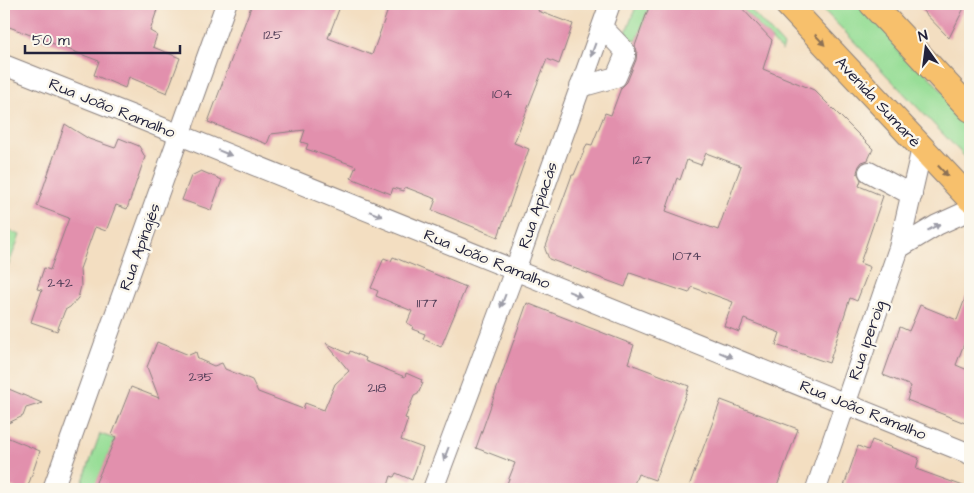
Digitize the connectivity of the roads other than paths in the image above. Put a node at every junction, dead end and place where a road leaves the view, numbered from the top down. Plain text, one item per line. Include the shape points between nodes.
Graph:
1 (226, 4) edge
2 (610, 4) edge
3 (787, 4) edge
4 (872, 4) edge
5 (602, 27) junction
6 (4, 65) edge
7 (580, 87) junction
8 (970, 109) edge
9 (180, 135) junction
10 (922, 148) junction
11 (869, 172) dead end
12 (912, 195) junction
13 (970, 199) edge
14 (970, 210) edge
15 (899, 248) junction
16 (515, 270) junction
17 (846, 403) junction
18 (970, 454) edge
19 (54, 489) edge
20 (432, 489) edge
21 (816, 489) edge

1 - 9 street, Rua Apinajés
2 - 5 street, Rua Apiacás
3 -> 10 main road, Avenida Sumaré
4 - 8 main road
5 -> 7 street, Rua Apiacás
5 - 7 street via 625,51 625,56 616,77
6 - 9 street, Rua João Ramalho
7 - 16 street, Rua Apiacás
9 -> 16 street, Rua João Ramalho
9 - 19 street, Rua Apinajés
10 - 12 street, Rua Iperoig
10 -> 13 main road, Avenida Sumaré
11 - 12 street
12 - 15 street, Rua Iperoig
15 -> 14 street
15 - 17 street, Rua Iperoig
16 -> 17 street, Rua João Ramalho
16 -> 20 street, Rua Apiacás
17 - 18 street, Rua João Ramalho
17 - 21 street, Rua Iperoig

